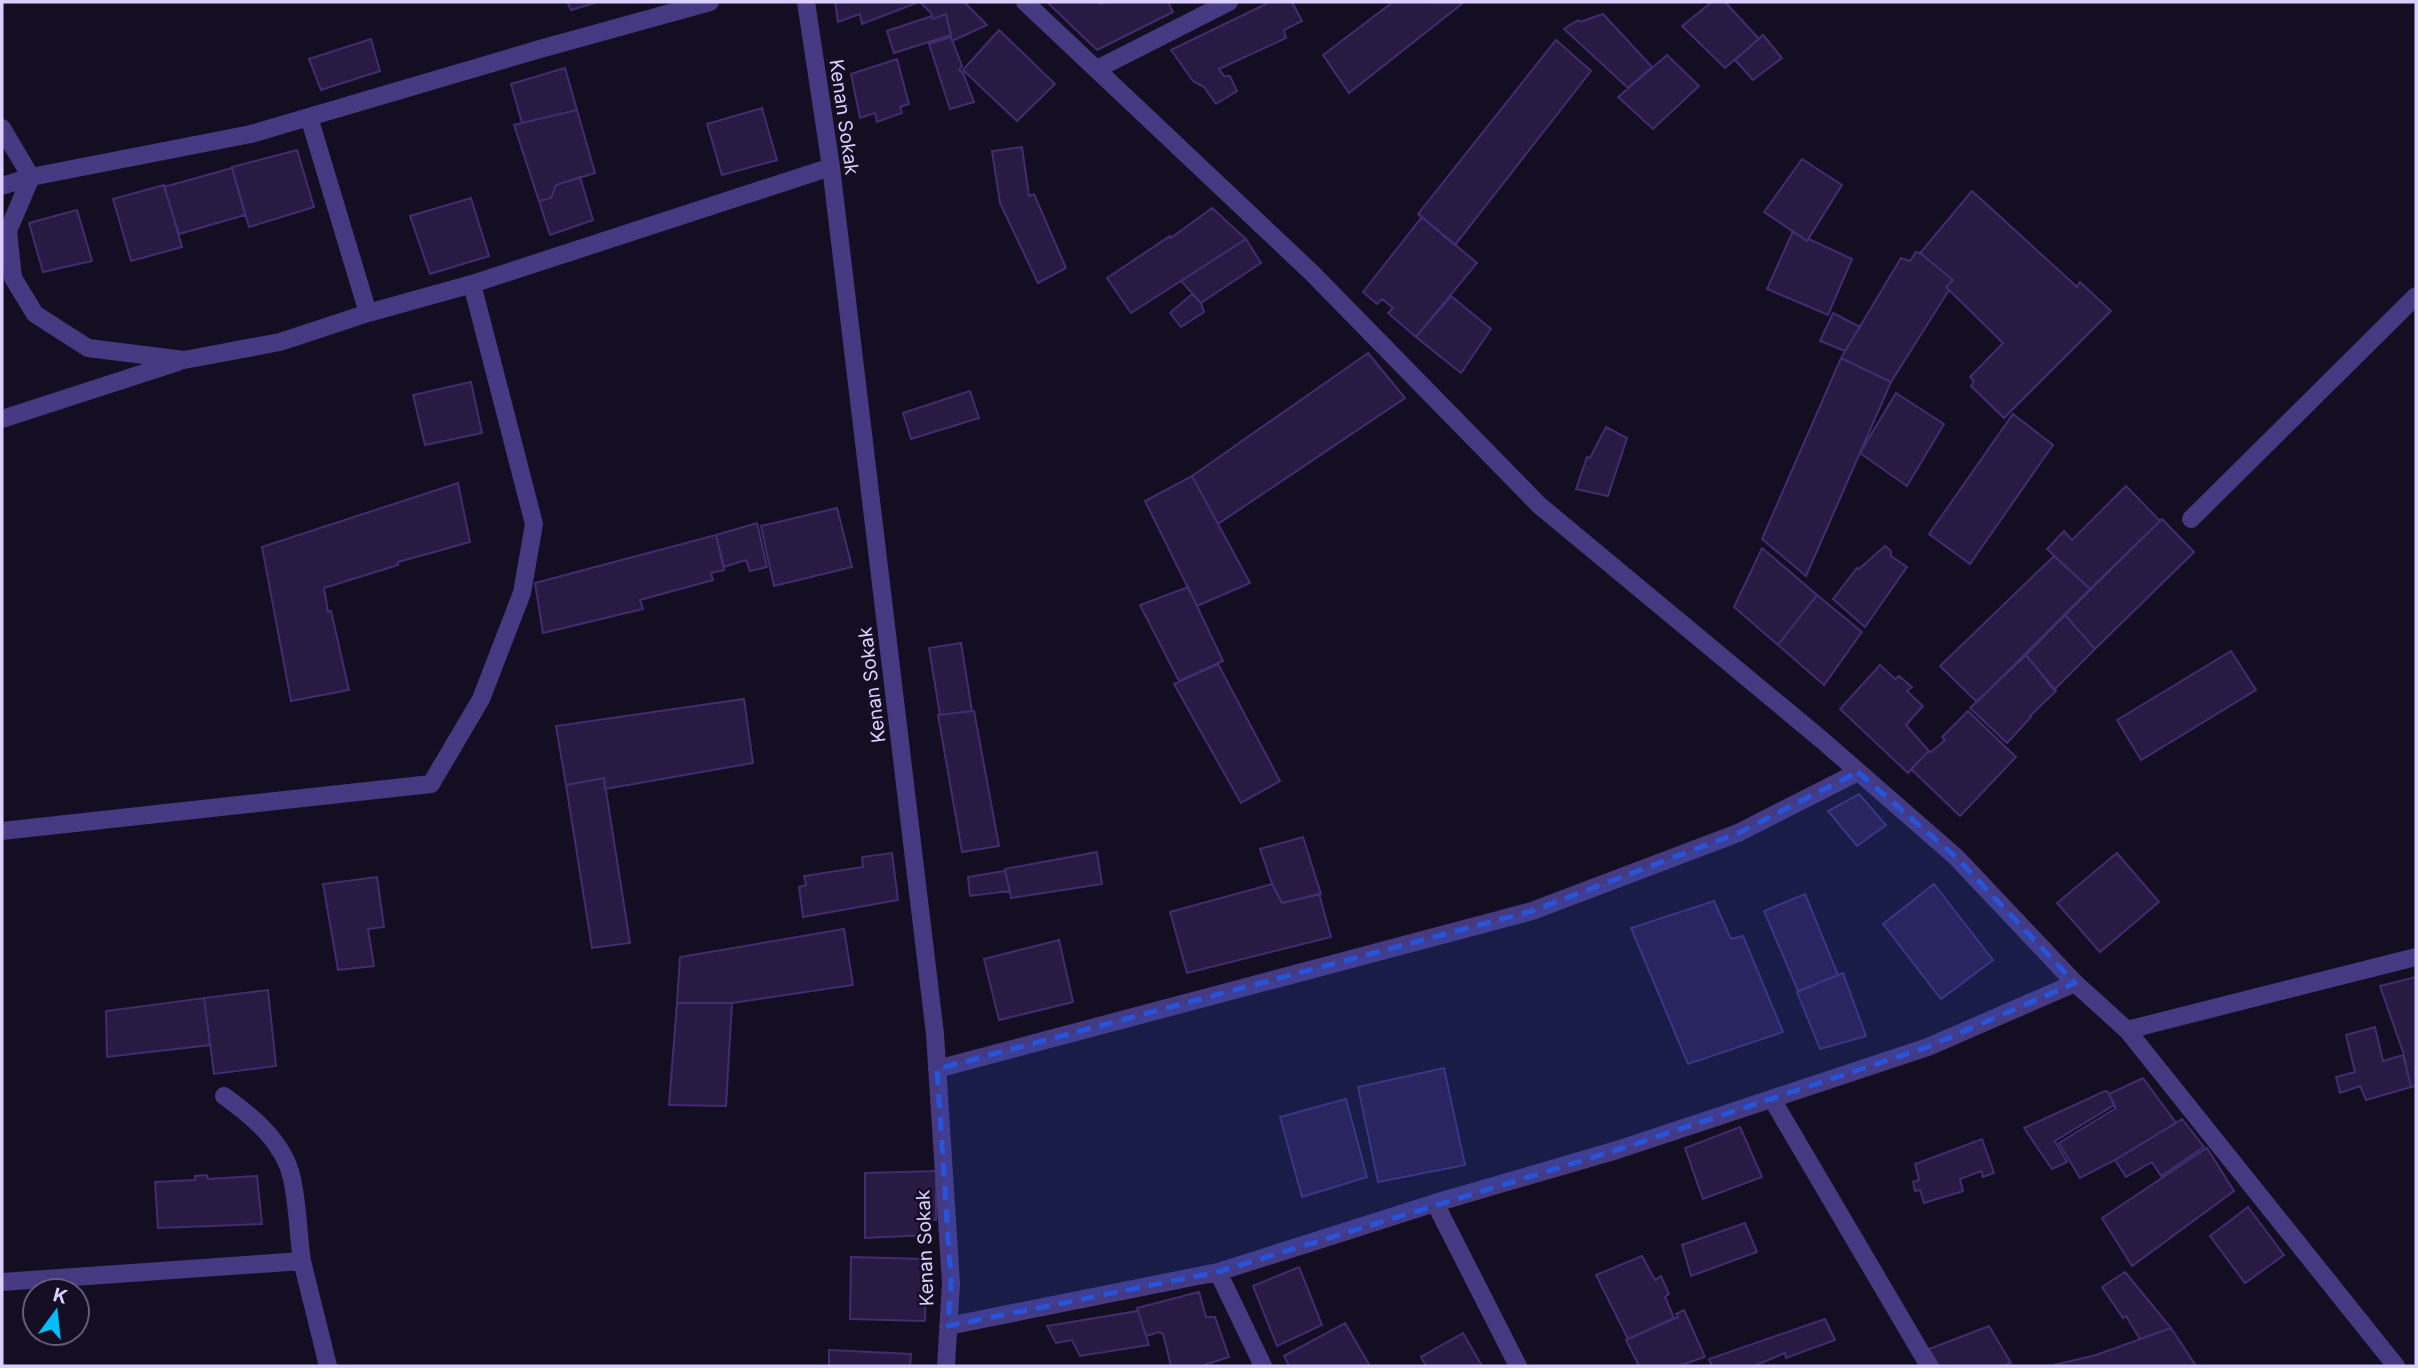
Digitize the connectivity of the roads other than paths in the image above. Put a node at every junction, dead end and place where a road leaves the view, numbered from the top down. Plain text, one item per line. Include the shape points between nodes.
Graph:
1 (710, 2) edge
2 (806, 2) edge
3 (1025, 2) edge
4 (1229, 2) edge
5 (1097, 68) junction
6 (309, 117) junction
7 (2, 128) edge
8 (831, 167) junction
9 (30, 177) junction
10 (2, 186) edge
11 (472, 284) junction
12 (2416, 296) edge
13 (368, 313) junction
14 (184, 360) junction
15 (2, 419) edge
16 (2191, 519) dead end
17 (1858, 772) junction
18 (2, 831) edge
19 (2416, 957) edge
20 (2075, 982) junction
21 (2127, 1030) junction
22 (937, 1069) junction
23 (224, 1096) dead end
24 (1772, 1099) junction
25 (1435, 1203) junction
26 (302, 1261) junction
27 (1218, 1272) junction
28 (2, 1282) edge
29 (948, 1326) junction
30 (328, 1366) edge
31 (946, 1366) edge
32 (1263, 1366) edge
33 (1518, 1366) edge
34 (1929, 1366) edge
35 (2396, 1366) edge

1 - 6 street
2 - 8 street, Kenan Sokak
3 - 5 street
4 - 5 street
5 - 17 street via 1312,273 1539,505
6 - 9 street via 251,134
6 - 13 street
7 - 9 street
8 - 11 street
8 - 22 street, Kenan Sokak
9 - 10 street
9 - 14 street via 8,231 13,278 36,314 88,348
11 - 13 street
11 - 18 street via 534,524 522,593 481,699 431,784
12 - 16 street
13 - 14 street via 280,342
14 - 15 street
17 - 20 street via 1956,857
17 - 22 street via 1738,833 1531,911
19 - 21 street
20 - 21 street
20 - 24 street via 1928,1047
21 - 35 street
22 - 29 street, Kenan Sokak via 951,1283
23 - 26 street via 273,1139 292,1177
24 - 25 street
24 - 34 street
25 - 27 street
25 - 33 street
26 - 28 street
26 - 30 street
27 - 29 street
27 - 32 street
29 - 31 street, Kenan Sokak

